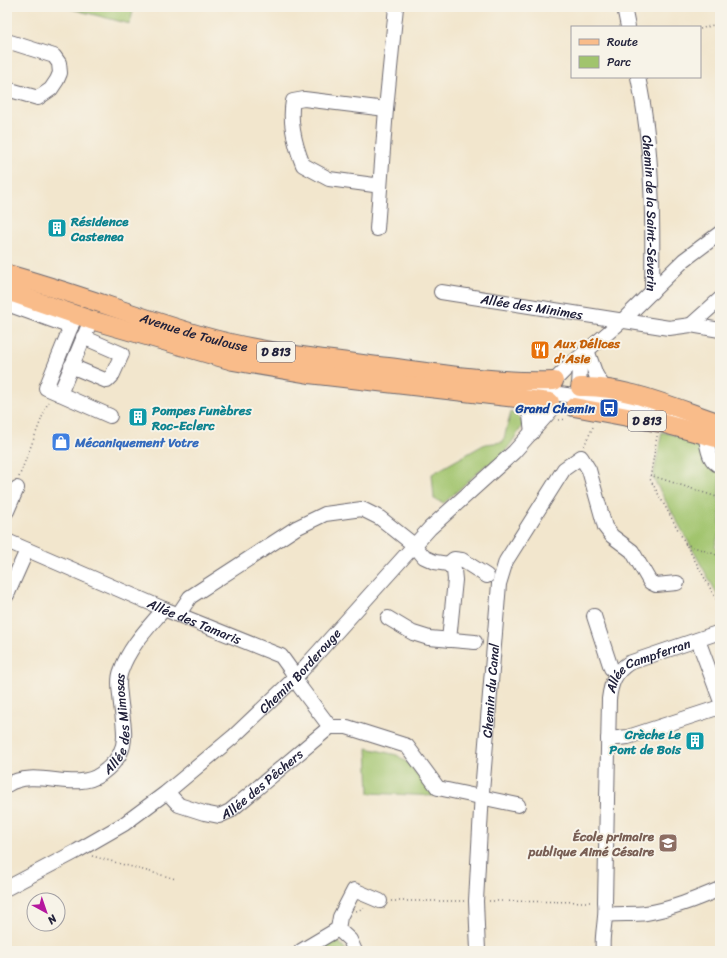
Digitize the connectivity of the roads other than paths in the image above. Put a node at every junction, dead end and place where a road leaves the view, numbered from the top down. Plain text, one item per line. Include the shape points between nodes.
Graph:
1 (396, 7) edge
2 (624, 7) edge
3 (628, 26) edge
4 (7, 41) edge
5 (638, 78) edge
6 (7, 89) edge
7 (386, 110) junction
8 (380, 184) junction
9 (377, 229) dead end
10 (720, 233) edge
11 (653, 250) junction
12 (7, 274) edge
13 (669, 274) junction
14 (7, 284) edge
15 (7, 291) edge
16 (441, 292) dead end
17 (652, 292) junction
18 (79, 296) junction
19 (720, 299) edge
20 (7, 304) edge
21 (115, 307) junction
22 (83, 319) junction
23 (623, 320) junction
24 (691, 325) junction
25 (720, 330) edge
26 (83, 337) junction
27 (586, 350) junction
28 (71, 366) junction
29 (604, 388) junction
30 (56, 392) junction
31 (552, 392) junction
32 (578, 394) junction
33 (520, 399) junction
34 (110, 416) dead end
35 (720, 423) edge
36 (532, 433) junction
37 (715, 435) edge
38 (720, 466) edge
39 (17, 488) road end
40 (7, 511) edge
41 (7, 541) edge
42 (414, 545) junction
43 (26, 550) junction
44 (448, 564) junction
45 (487, 576) dead end
46 (677, 582) dead end
47 (7, 595) edge
48 (164, 609) junction
49 (178, 614) junction
50 (594, 616) dead end
51 (388, 618) dead end
52 (720, 632) edge
53 (449, 640) junction
54 (698, 640) junction
55 (475, 642) dead end
56 (617, 674) junction
57 (295, 678) junction
58 (720, 699) edge
59 (720, 707) edge
60 (330, 727) junction
61 (608, 739) junction
62 (7, 785) edge
63 (167, 792) junction
64 (482, 798) junction
65 (518, 805) dead end
66 (7, 888) edge
67 (720, 889) edge
68 (380, 901) road end
69 (606, 909) junction
70 (339, 923) junction
71 (301, 951) edge
72 (355, 951) edge
73 (478, 951) edge
74 (603, 951) edge

1 - 7 street
2 - 3 street
4 - 6 street via 54,56 59,63 60,73 51,89 38,98
5 - 11 street, Chemin de la Saint-Séverin via 649,153
7 - 8 street
7 - 8 street via 304,99 293,101 290,115 298,154 303,165 329,178
8 - 9 street
10 - 13 street
11 - 13 street
11 - 17 street, Chemin de la Saint-Séverin
12 - 18 main road, Avenue de Toulouse / D 813
13 - 17 street
14 - 22 street
15 - 22 main road, Avenue de Toulouse / D 813
16 - 23 street, Allée des Minimes
17 - 23 street, Chemin de la Saint-Séverin
18 - 21 main road, Avenue de Toulouse / D 813
18 - 22 main road via 88,302
19 - 24 street
20 - 22 street
21 - 22 main road via 100,309
21 - 31 main road, Avenue de Toulouse / D 813 via 205,336 297,356 530,382
22 - 26 street
22 - 30 street via 46,388
22 - 31 street via 302,365 412,380
22 - 33 main road, Avenue de Toulouse / D 813 via 233,361 309,374
23 - 24 street, Allée des Minimes via 669,328
23 - 27 street, Chemin de la Saint-Séverin
24 - 25 street, Allée des Minimes
26 - 28 street
26 - 28 street via 122,354 107,381
27 - 29 street
27 - 31 street, Chemin de la Saint-Séverin
27 - 32 street via 580,367
28 - 30 street
29 - 32 main road, D 813
29 - 35 main road, D 813 via 648,399
30 - 34 street
31 - 32 main road, D 813 via 564,410
31 - 32 main road, D 813 via 568,377 576,381
31 - 33 main road, Avenue de Toulouse / D 813
31 - 36 street, Chemin Borderouge
32 - 37 main road, D 813 via 661,424
32 - 37 street via 652,410
33 - 36 street via 530,416
36 - 42 street, Chemin Borderouge
37 - 38 street via 710,455 712,461
39 - 40 street
41 - 43 street, Allée des Tamaris
42 - 44 street via 424,557
42 - 49 street via 380,518 362,509 325,514 296,528 190,597
42 - 57 street, Chemin Borderouge
43 - 47 street
43 - 48 street, Allée des Tamaris
44 - 45 street via 454,559 462,560
44 - 53 street via 454,570 455,580
46 - 64 street, Chemin du Canal via 656,585 650,582 632,551 612,536 605,527 589,470 580,457 564,469 506,561 499,584
48 - 49 street, Allée des Tamaris
48 - 62 street, Allée des Mimosas via 130,651 120,672 124,741 122,753 116,761 100,775 85,781 32,777 16,779
49 - 57 street, Allée des Tamaris via 281,656
50 - 56 street via 611,668
51 - 53 street via 413,633
52 - 54 street, Allée Campferran
53 - 55 street
54 - 56 street, Allée Campferran via 629,663
54 - 58 street
56 - 61 street, Allée Campferran via 611,684
57 - 60 street, Allée des Tamaris
57 - 63 street, Chemin Borderouge via 233,737
59 - 61 street via 628,737
60 - 63 street, Allée des Pêchers via 230,811 219,816 178,805
60 - 64 street via 347,727 407,746 438,788
61 - 69 street, Allée Campferran
63 - 66 street, Chemin Borderouge via 124,824
64 - 65 street
64 - 73 street, Chemin du Canal via 476,901
67 - 69 street via 674,907 645,914 619,913
68 - 70 street via 354,890
69 - 74 street, Allée Campferran
70 - 71 street
70 - 72 street

